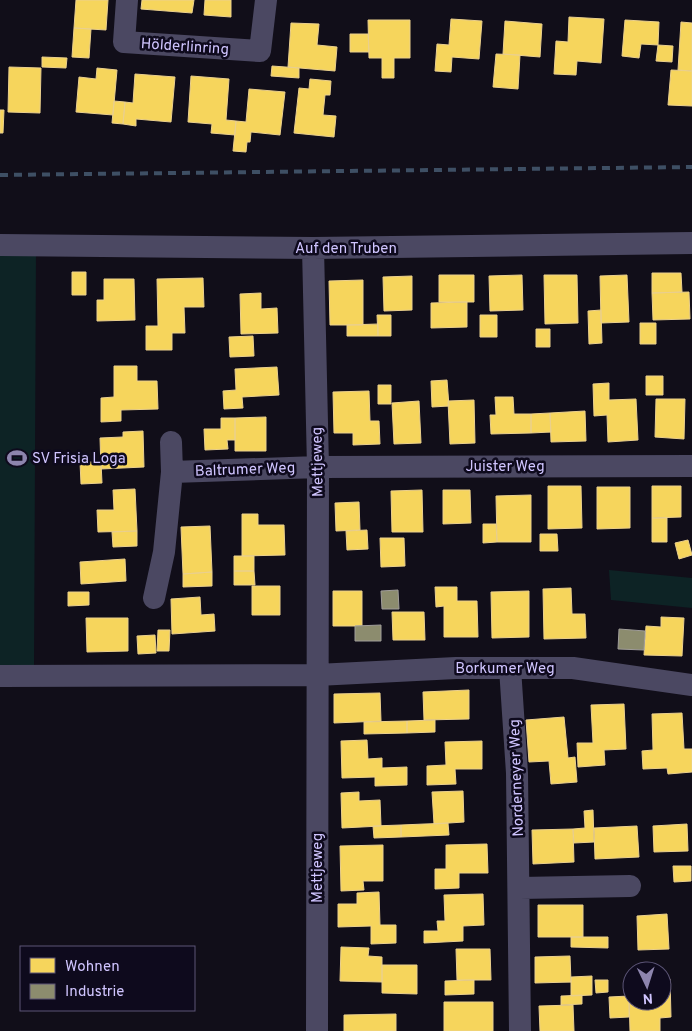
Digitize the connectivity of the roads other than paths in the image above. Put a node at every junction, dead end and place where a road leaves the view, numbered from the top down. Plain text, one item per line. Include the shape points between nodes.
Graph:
1 (127, 0) edge
2 (266, 0) edge
3 (692, 243) edge
4 (0, 245) edge
5 (313, 248) junction
6 (170, 442) dead end
7 (692, 466) edge
8 (318, 467) junction
9 (172, 472) junction
10 (154, 598) dead end
11 (510, 668) junction
12 (317, 675) junction
13 (0, 676) edge
14 (692, 685) edge
15 (630, 886) dead end
16 (520, 888) junction
17 (317, 1031) edge
18 (520, 1031) edge

1 - 2 street, Hölderlinring via 124,42 260,51
3 - 5 street, Auf den Truben
4 - 5 street, Auf den Truben
5 - 8 street, Mettjeweg
6 - 9 street
7 - 8 street, Juister Weg
8 - 9 street, Baltrumer Weg
8 - 12 street, Mettjeweg
9 - 10 street via 164,552
11 - 12 street, Borkumer Weg
11 - 14 street, Borkumer Weg via 573,668
11 - 16 street, Norderneyer Weg
12 - 13 street
12 - 17 street, Mettjeweg
15 - 16 street
16 - 18 street, Norderneyer Weg

